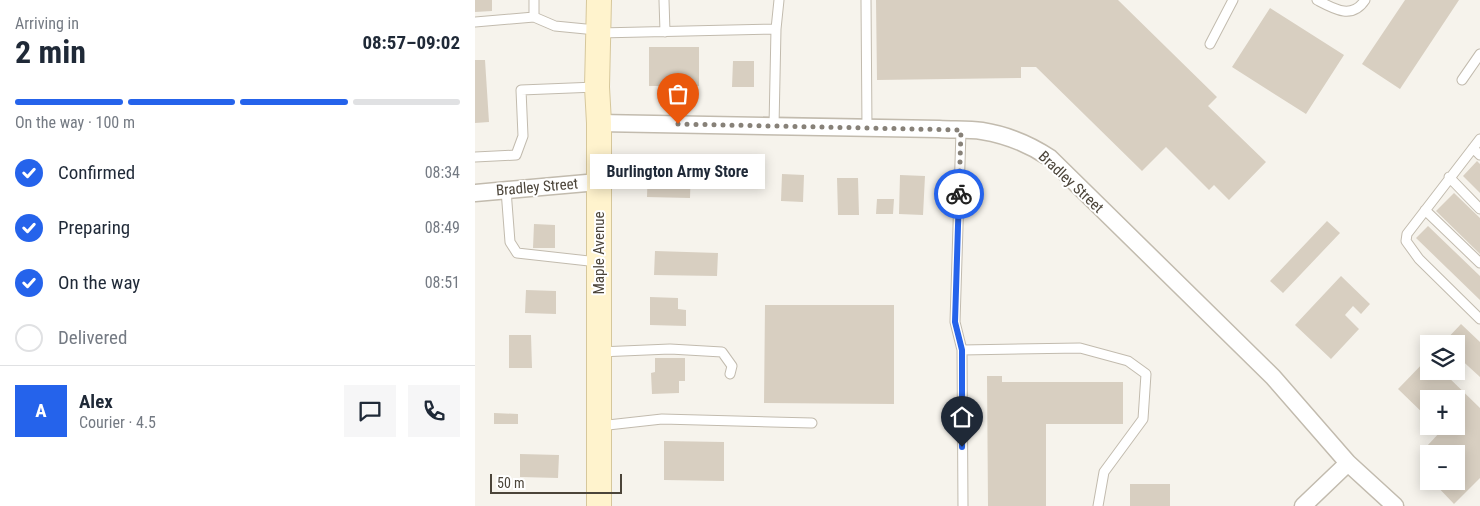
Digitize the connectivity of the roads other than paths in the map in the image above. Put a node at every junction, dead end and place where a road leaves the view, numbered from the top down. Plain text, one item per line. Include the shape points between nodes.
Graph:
1 (534, 0) edge
2 (599, 0) edge
3 (664, 0) edge
4 (779, 0) edge
5 (865, 0) edge
6 (1233, 0) edge
7 (1317, 0) edge
8 (1365, 0) edge
9 (534, 17) junction
10 (475, 22) edge
11 (776, 29) junction
12 (599, 32) junction
13 (665, 32) junction
14 (1210, 44) dead end
15 (1480, 54) edge
16 (1462, 80) dead end
17 (597, 87) junction
18 (599, 123) junction
19 (775, 126) junction
20 (867, 128) junction
21 (961, 130) junction
22 (1480, 139) edge
23 (1473, 148) junction
24 (1480, 155) edge
25 (475, 157) edge
26 (1449, 177) junction
27 (599, 182) junction
28 (506, 190) junction
29 (475, 193) edge
30 (1480, 209) edge
31 (1425, 210) junction
32 (599, 262) junction
33 (1480, 262) edge
34 (1480, 319) edge
35 (962, 350) junction
36 (599, 352) junction
37 (730, 374) dead end
38 (812, 423) dead end
39 (599, 426) junction
40 (1349, 463) junction
41 (599, 506) edge
42 (963, 506) edge
43 (1098, 506) edge
44 (1303, 506) edge
45 (1395, 506) edge

1 - 9 lane
2 - 12 main road, Maple Avenue
3 - 13 lane
4 - 11 lane
5 - 20 lane
6 - 14 lane
7 - 8 lane via 1350,12
9 - 10 lane
9 - 12 lane via 555,26
11 - 13 lane
11 - 19 lane
12 - 13 lane
12 - 17 main road, Maple Avenue
15 - 16 lane
17 - 18 main road, Maple Avenue
17 - 25 lane via 521,90 523,136 516,155
18 - 19 street, Bradley Street
18 - 27 main road, Maple Avenue
19 - 20 street, Bradley Street
20 - 21 street, Bradley Street
21 - 35 lane via 955,322
21 - 40 street, Bradley Street via 1003,135 1050,158 1273,377
22 - 23 lane
23 - 24 lane
23 - 26 lane
26 - 30 lane
26 - 31 lane
27 - 28 street, Bradley Street
27 - 32 main road, Maple Avenue
28 - 29 street, Bradley Street
28 - 32 lane via 510,242 517,253
31 - 33 lane
31 - 34 lane via 1407,234 1406,242
32 - 36 main road, Maple Avenue
35 - 42 lane
35 - 43 lane via 1080,348 1128,361 1146,374 1143,419 1104,472
36 - 37 lane via 670,349 722,352 732,366
36 - 39 main road, Maple Avenue
38 - 39 lane via 662,419
39 - 41 main road, Maple Avenue
40 - 44 street
40 - 45 street, Bradley Street

